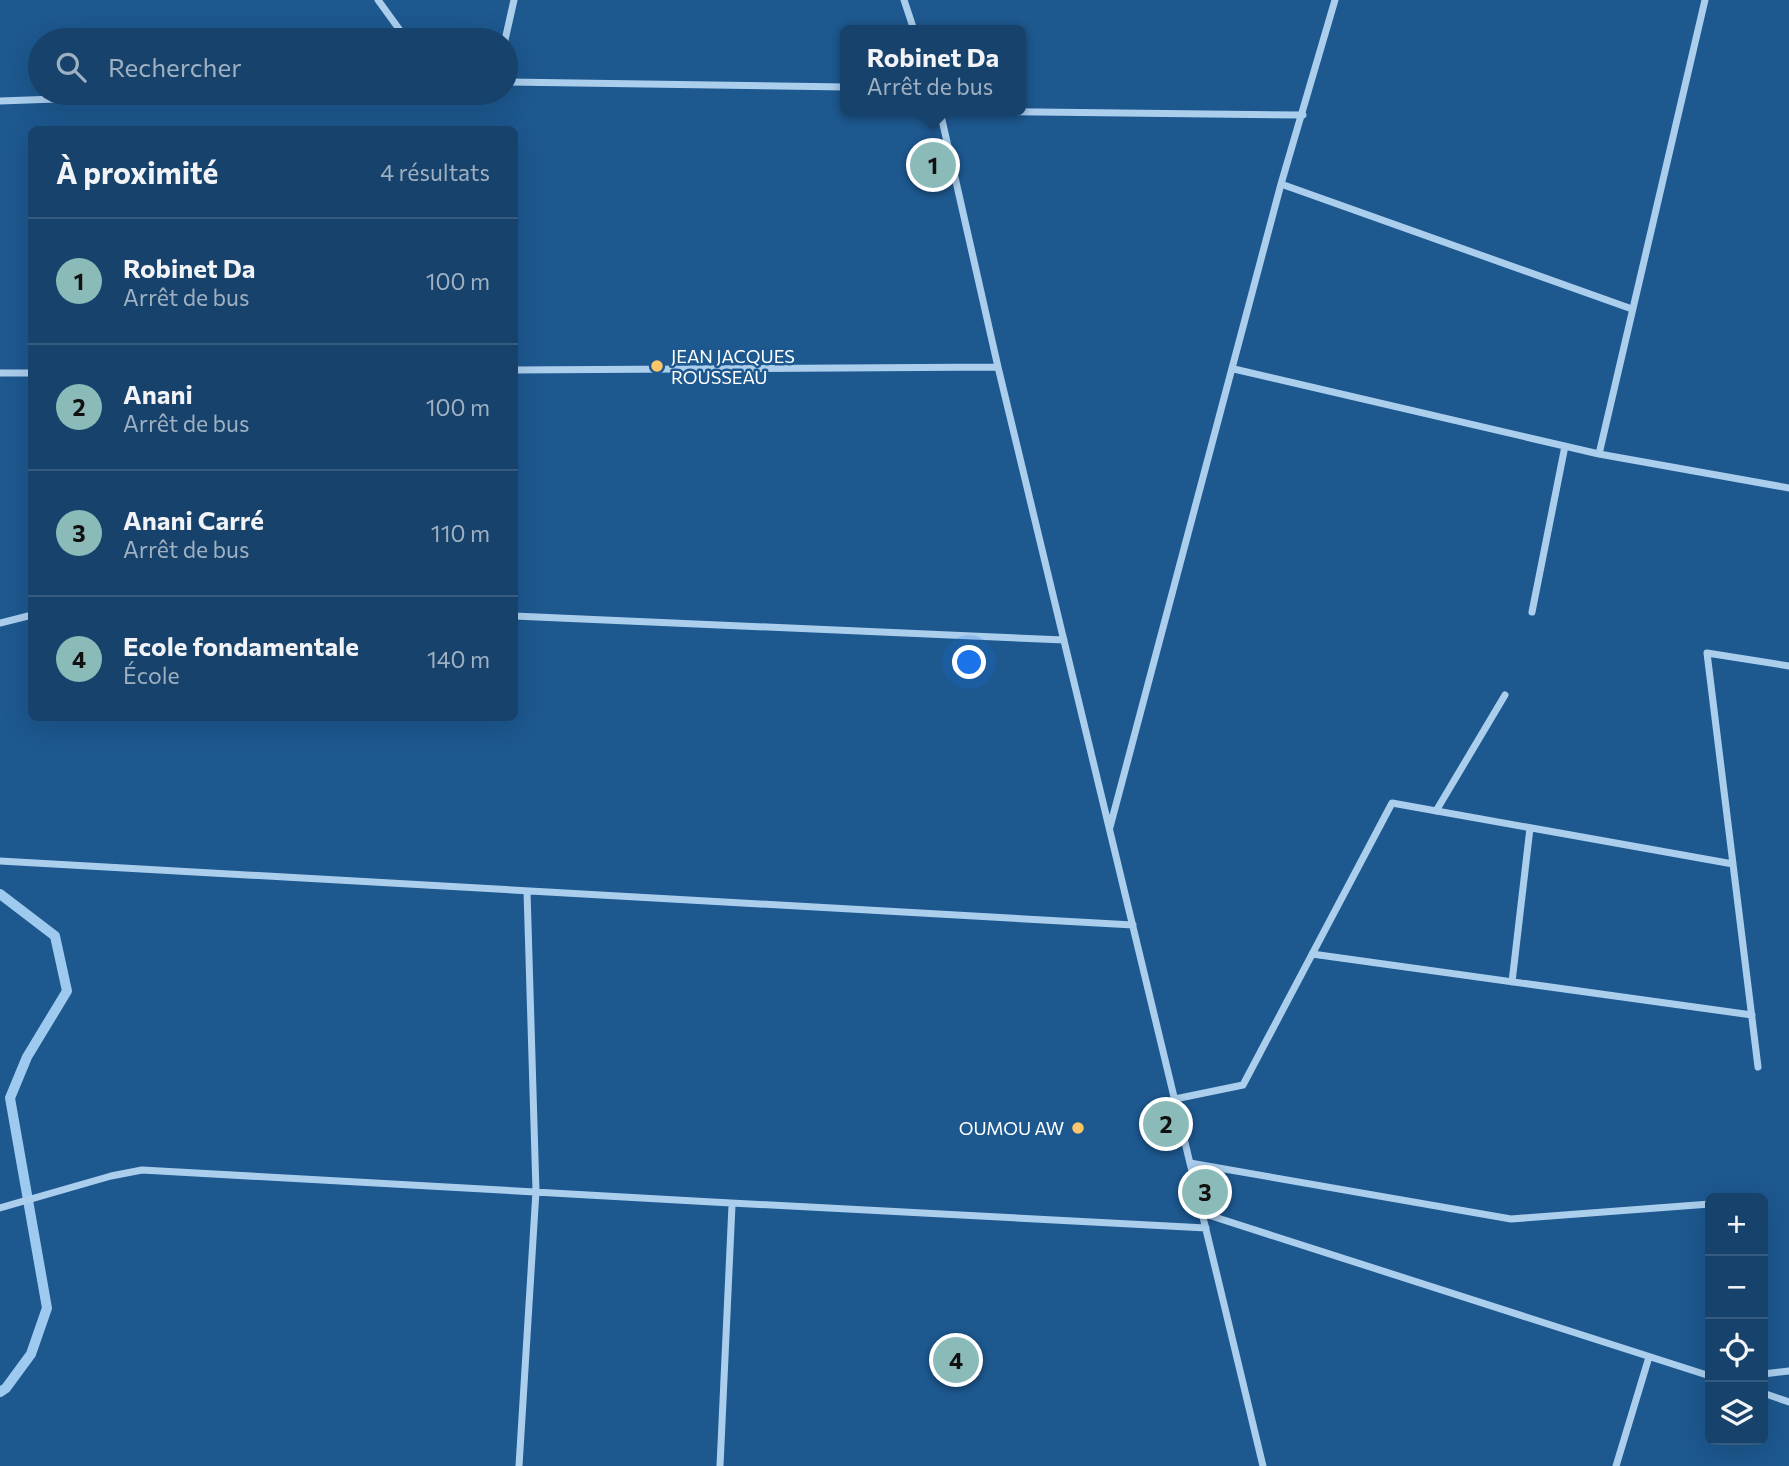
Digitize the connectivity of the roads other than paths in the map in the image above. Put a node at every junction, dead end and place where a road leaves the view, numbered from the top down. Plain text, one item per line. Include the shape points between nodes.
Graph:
1 (378, 0) edge
2 (514, 0) edge
3 (905, 0) edge
4 (1335, 0) edge
5 (1705, 0) edge
6 (912, 25) edge
7 (399, 28) edge
8 (508, 28) edge
9 (518, 82) edge
10 (840, 87) edge
11 (28, 101) edge
12 (0, 102) edge
13 (1026, 112) edge
14 (1303, 115) junction
15 (941, 116) edge
16 (1282, 184) junction
17 (1632, 309) junction
18 (998, 367) junction
19 (1234, 369) junction
20 (518, 370) edge
21 (0, 373) edge
22 (28, 373) edge
23 (1565, 446) junction
24 (1600, 454) junction
25 (1789, 488) edge
26 (1532, 612) dead end
27 (518, 615) edge
28 (28, 616) edge
29 (0, 623) edge
30 (1064, 640) junction
31 (1789, 666) edge
32 (1505, 695) dead end
33 (1436, 811) junction
34 (1110, 828) junction
35 (1530, 828) junction
36 (0, 862) edge
37 (1733, 864) junction
38 (527, 891) junction
39 (1133, 925) junction
40 (1312, 954) junction
41 (1512, 982) junction
42 (1752, 1015) junction
43 (1758, 1067) dead end
44 (1175, 1099) junction
45 (1190, 1163) junction
46 (536, 1191) junction
47 (1705, 1204) edge
48 (732, 1205) junction
49 (0, 1208) edge
50 (1202, 1213) junction
51 (1206, 1228) junction
52 (1649, 1357) junction
53 (1789, 1371) edge
54 (1768, 1373) edge
55 (1705, 1375) edge
56 (1768, 1395) edge
57 (1789, 1402) edge
58 (519, 1466) edge
59 (720, 1466) edge
60 (1263, 1466) edge
61 (1616, 1466) edge

1 - 7 street
2 - 8 street
3 - 6 street
4 - 14 street
5 - 17 street
9 - 10 street
11 - 12 street
13 - 14 street
14 - 16 street
15 - 18 street
16 - 17 street
16 - 19 street
17 - 24 street
18 - 20 street
18 - 30 street
19 - 23 street
19 - 34 street
21 - 22 street
23 - 24 street
23 - 26 street
24 - 25 street
27 - 30 street
28 - 29 street
30 - 34 street
31 - 37 street via 1707,653
32 - 33 street
33 - 35 street
33 - 40 street via 1392,803
34 - 39 street
35 - 37 street
35 - 41 street
36 - 38 street
37 - 42 street
38 - 39 street
38 - 46 street
39 - 44 street
40 - 41 street
40 - 44 street via 1242,1085
41 - 42 street
42 - 43 street
44 - 45 street
45 - 47 street via 1511,1219
45 - 50 street
46 - 48 street
46 - 49 street via 142,1170
46 - 58 street
48 - 51 street
48 - 59 street
50 - 51 street
50 - 52 street
51 - 60 street
52 - 55 street
52 - 61 street
53 - 54 street
56 - 57 street

